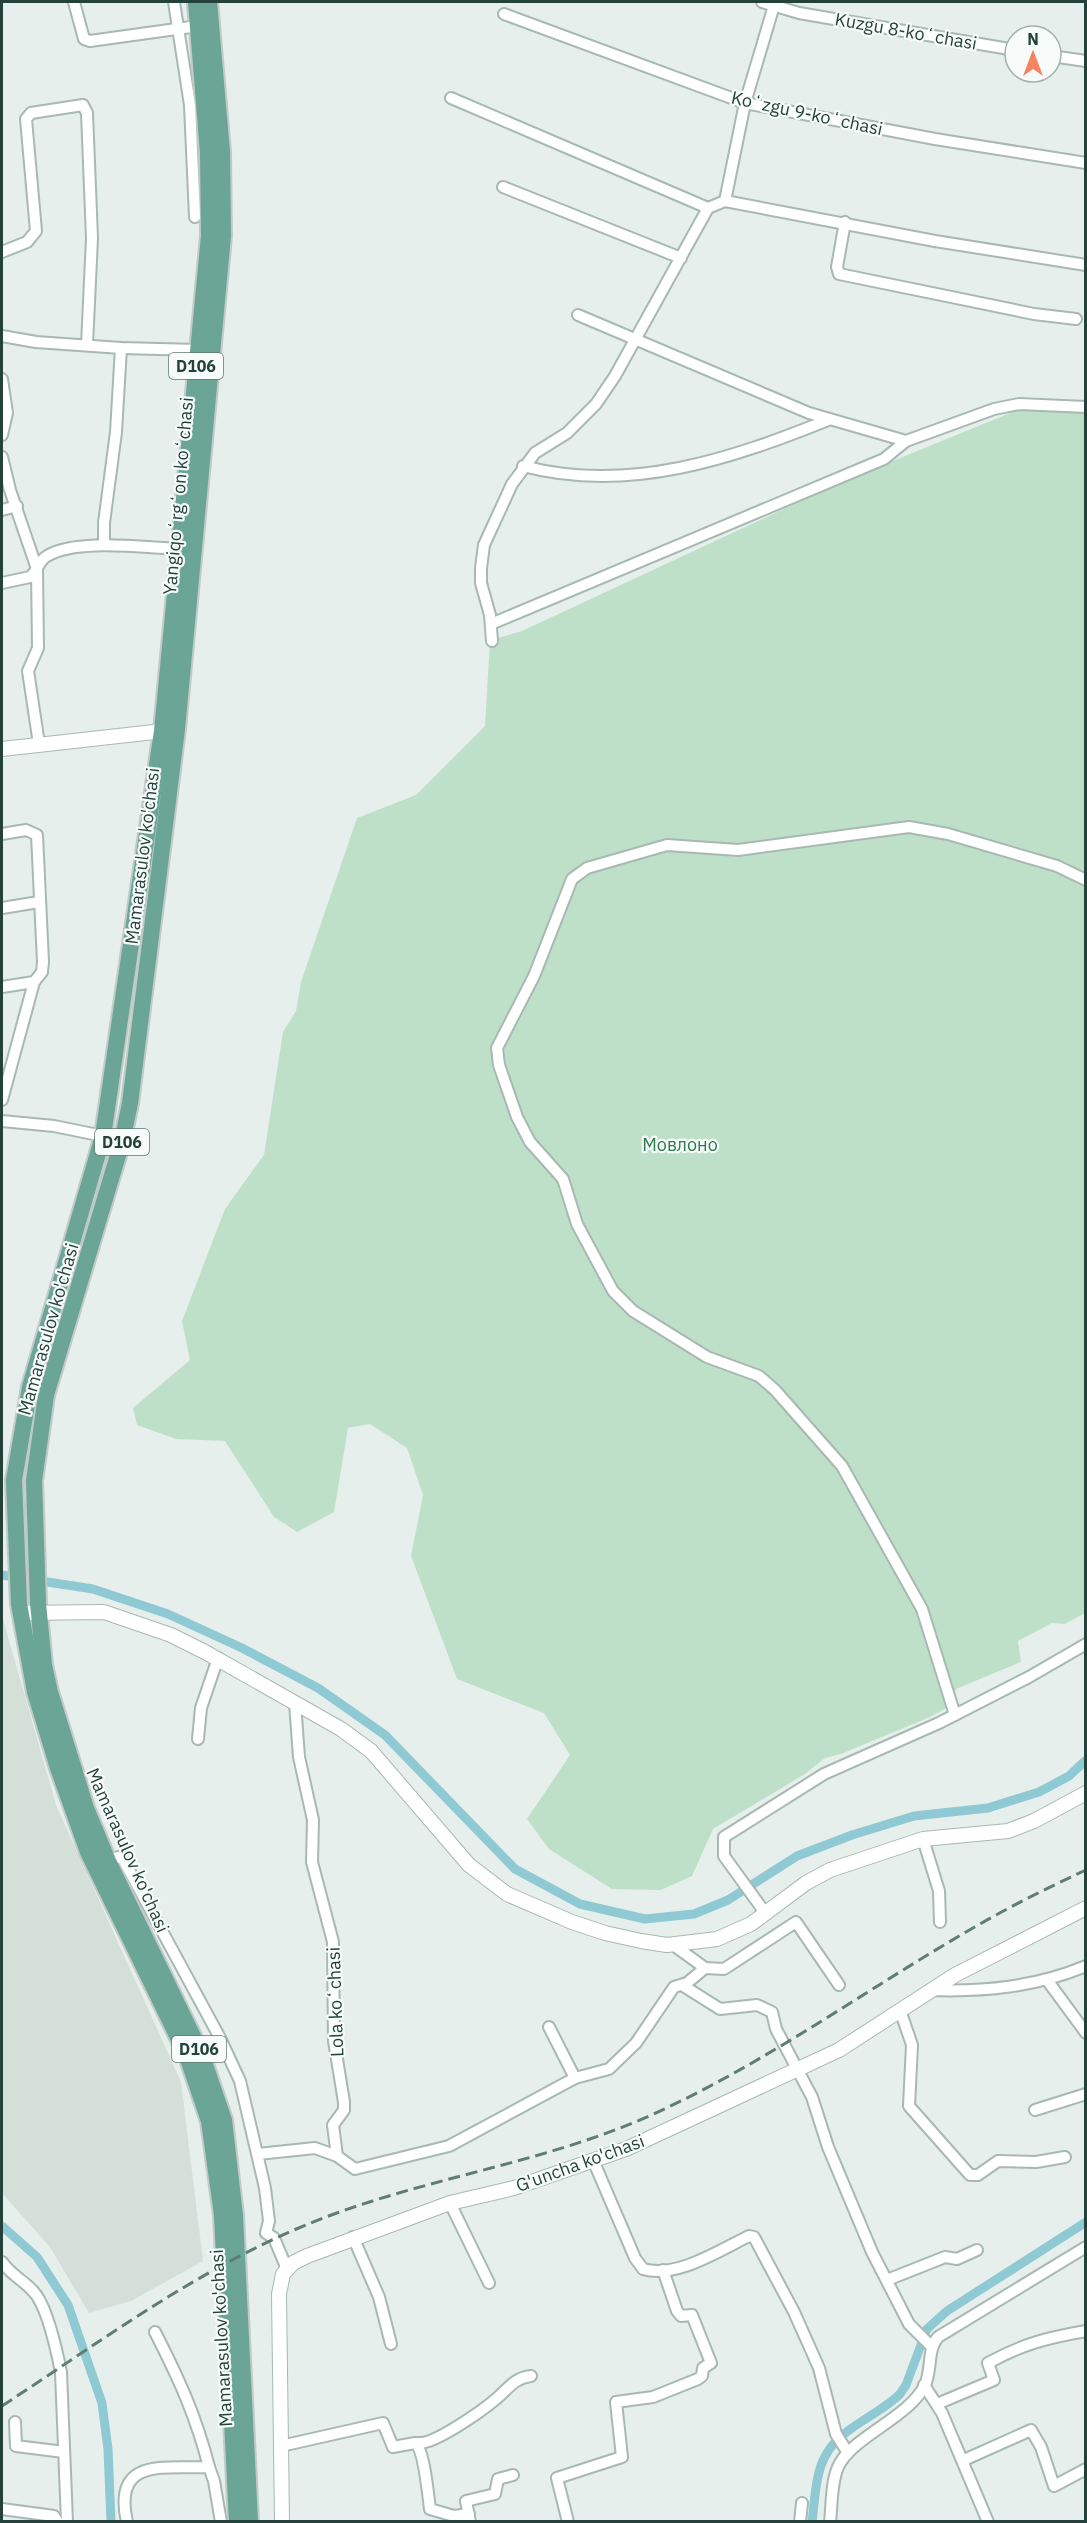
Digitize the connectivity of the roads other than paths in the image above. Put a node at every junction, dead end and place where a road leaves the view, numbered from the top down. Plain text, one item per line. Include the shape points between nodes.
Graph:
1 (74, 2) edge
2 (174, 2) edge
3 (196, 2) edge
4 (210, 2) edge
5 (762, 2) edge
6 (775, 3) edge
7 (504, 14) dead end
8 (198, 26) junction
9 (177, 29) junction
10 (1003, 48) edge
11 (1063, 58) edge
12 (1086, 61) edge
13 (451, 98) dead end
14 (745, 103) junction
15 (1086, 163) edge
16 (502, 187) dead end
17 (725, 201) junction
18 (708, 208) junction
19 (195, 217) dead end
20 (845, 222) junction
21 (2, 252) edge
22 (681, 258) junction
23 (1086, 265) edge
24 (578, 315) dead end
25 (1076, 319) dead end
26 (2, 336) edge
27 (634, 338) junction
28 (87, 345) junction
29 (121, 348) junction
30 (198, 350) junction
31 (2, 379) edge
32 (1086, 407) edge
33 (828, 420) junction
34 (2, 435) edge
35 (906, 441) junction
36 (2, 457) edge
37 (523, 466) junction
38 (17, 506) junction
39 (2, 510) edge
40 (104, 545) junction
41 (180, 549) junction
42 (38, 569) junction
43 (2, 583) edge
44 (491, 624) junction
45 (492, 641) dead end
46 (169, 730) junction
47 (39, 744) junction
48 (2, 749) edge
49 (2, 834) edge
50 (1086, 880) edge
51 (39, 902) junction
52 (2, 908) edge
53 (34, 982) junction
54 (2, 987) edge
55 (2, 1100) edge
56 (2, 1121) edge
57 (103, 1136) junction
58 (38, 1607) junction
59 (19, 1609) junction
60 (1086, 1644) edge
61 (218, 1659) junction
62 (295, 1703) junction
63 (955, 1715) junction
64 (198, 1739) dead end
65 (1086, 1793) edge
66 (923, 1839) junction
67 (108, 1861) junction
68 (1086, 1908) edge
69 (764, 1911) junction
70 (940, 1922) dead end
71 (672, 1944) junction
72 (1086, 1966) edge
73 (705, 1968) junction
74 (1047, 1980) junction
75 (682, 1985) junction
76 (839, 1985) dead end
77 (930, 1990) junction
78 (900, 2010) junction
79 (549, 2027) dead end
80 (1086, 2033) edge
81 (799, 2069) junction
82 (575, 2078) junction
83 (1086, 2094) edge
84 (1035, 2109) dead end
85 (258, 2154) junction
86 (337, 2156) junction
87 (1065, 2157) dead end
88 (593, 2160) junction
89 (450, 2204) junction
90 (353, 2238) junction
91 (1086, 2247) edge
92 (978, 2250) dead end
93 (2, 2262) edge
94 (287, 2269) junction
95 (663, 2270) junction
96 (2, 2272) edge
97 (12, 2276) junction
98 (887, 2280) junction
99 (489, 2283) dead end
100 (1086, 2331) edge
101 (155, 2332) dead end
102 (391, 2344) dead end
103 (930, 2346) junction
104 (531, 2376) dead end
105 (924, 2385) junction
106 (937, 2404) junction
107 (15, 2422) dead end
108 (418, 2443) junction
109 (281, 2446) junction
110 (847, 2450) junction
111 (64, 2452) junction
112 (964, 2460) junction
113 (209, 2467) junction
114 (1086, 2469) edge
115 (513, 2475) dead end
116 (802, 2503) dead end
117 (2, 2510) edge
118 (469, 2518) edge
119 (58, 2522) edge
120 (67, 2522) edge
121 (127, 2522) edge
122 (220, 2522) edge
123 (237, 2522) edge
124 (250, 2522) edge
125 (282, 2522) edge
126 (568, 2522) edge
127 (800, 2522) edge
128 (830, 2522) edge
129 (988, 2522) edge

1 - 9 street via 84,39 90,41
2 - 9 street
3 - 8 main road, Yangiqoʻrgʻon koʻchasi / D106
4 - 46 main road, Yangiqoʻrgʻon koʻchasi / D106 via 222,152 223,236
5 - 6 street, Kuzgu 8-koʻchasi
6 - 10 street, Kuzgu 8-koʻchasi via 811,15
6 - 14 street
7 - 14 street, Koʻzgu 9-koʻchasi
8 - 9 street
8 - 30 main road, Yangiqoʻrgʻon koʻchasi / D106 via 210,213
9 - 19 street via 190,105
11 - 12 street
13 - 18 street
14 - 15 street, Koʻzgu 9-koʻchasi
14 - 17 street
16 - 22 street
17 - 18 street
17 - 20 street
18 - 22 street
20 - 23 street
20 - 25 street via 839,274 1012,310
21 - 28 street via 27,242 36,231 26,118 31,113 84,105 92,238
22 - 27 street
24 - 27 street
26 - 28 street
27 - 33 street
27 - 37 street via 596,404 567,433 535,453
28 - 29 street
29 - 30 street
29 - 40 street
30 - 41 main road, Yangiqoʻrgʻon koʻchasi / D106
31 - 34 street via 7,412
32 - 35 street via 994,408
33 - 35 street
33 - 37 street via 772,442 668,472 573,475
35 - 44 street via 884,459
36 - 38 street
37 - 44 street via 484,545 481,584
38 - 39 street
38 - 42 street
40 - 41 street
40 - 42 street via 53,553 40,561
41 - 46 main road, Yangiqoʻrgʻon koʻchasi / D106
42 - 43 street via 30,577
42 - 47 street via 38,648 28,671
44 - 45 street
46 - 47 street
46 - 57 main road, Mamarasulov ko'chasi / D106
46 - 58 main road, Mamarasulov ko'chasi / D106 via 130,1103 122,1142 46,1395 34,1481
47 - 48 street
49 - 51 street via 26,830 38,835
50 - 63 street via 1057,866 948,834 909,827 738,850 667,845 602,862 572,879 534,976 497,1048 516,1117 530,1142 563,1179 577,1224 613,1291 633,1311 707,1357 759,1376 842,1466 922,1609
51 - 52 street
51 - 53 street via 42,972
53 - 54 street
53 - 55 street
56 - 57 street
57 - 59 main road, Mamarasulov ko'chasi / D106 via 24,1415 14,1480
58 - 59 street
58 - 61 street via 104,1612 171,1635
58 - 67 main road, Mamarasulov ko'chasi / D106 via 44,1665 56,1717
59 - 123 main road, Mamarasulov ko'chasi / D106 via 35,1692 71,1810 188,2056 209,2121 222,2215
60 - 63 street
61 - 62 street
61 - 64 street via 201,1708
62 - 71 street via 371,1751 469,1865 507,1894 605,1934
62 - 86 street, Lola koʻchasi via 299,1757 313,1820 312,1862 333,1942 334,2041 344,2102 344,2110 333,2125
63 - 69 street via 825,1774 724,1837 724,1856
65 - 66 street via 1008,1831
66 - 69 street via 830,1870
66 - 70 street via 939,1891
67 - 85 street via 123,1859 220,2038 240,2081
67 - 124 main road, Mamarasulov ko'chasi / D106 via 201,2053 224,2120 235,2216
68 - 77 street, G'uncha ko'chasi
69 - 71 street via 739,1931 717,1939
71 - 73 street
72 - 74 street
73 - 75 street
73 - 76 street via 730,1967 796,1922
74 - 77 street via 996,1990
74 - 80 street
75 - 81 street via 720,2009 757,2005 769,2009
75 - 82 street via 674,1987 636,2043 618,2062 600,2073
77 - 78 street, G'uncha ko'chasi
78 - 81 street, G'uncha ko'chasi via 839,2050
78 - 87 street via 912,2045 909,2106 970,2175 978,2175 998,2161 1036,2162
79 - 82 street
81 - 88 street, G'uncha ko'chasi via 626,2149
81 - 98 street via 856,2216
82 - 86 street via 449,2146 355,2169
83 - 84 street
85 - 86 street via 315,2148
85 - 94 street via 269,2221 266,2233 274,2238
88 - 89 street, G'uncha ko'chasi via 514,2188
88 - 95 street via 640,2267
89 - 90 street, G'uncha ko'chasi
89 - 99 street
90 - 94 street, G'uncha ko'chasi via 307,2256
90 - 102 street via 379,2297
91 - 103 street via 938,2337
92 - 98 street
93 - 97 street
94 - 109 street via 279,2294
95 - 110 street via 691,2265 753,2236 819,2368 836,2434
95 - 126 street via 677,2311 681,2316 693,2317 711,2362 698,2379 653,2397 616,2402 622,2457 558,2477 556,2482
96 - 97 street
97 - 111 street via 38,2298 56,2351 61,2372
98 - 103 street via 916,2333
100 - 106 street via 1040,2339 1013,2350 988,2363 994,2380
101 - 113 street via 193,2409
103 - 105 street
104 - 108 street via 518,2378 495,2400 434,2440
105 - 106 street
105 - 110 street via 905,2408
106 - 112 street
107 - 111 street via 16,2446
108 - 109 street via 393,2447 383,2423
108 - 118 street via 424,2459 430,2509
109 - 125 street
110 - 128 street via 838,2465
111 - 120 street
112 - 114 street via 1031,2430 1054,2487
112 - 129 street
113 - 121 street via 163,2466 131,2479 124,2488
113 - 122 street
115 - 118 street via 498,2479 495,2494 466,2502
116 - 127 street
117 - 119 street via 54,2517

